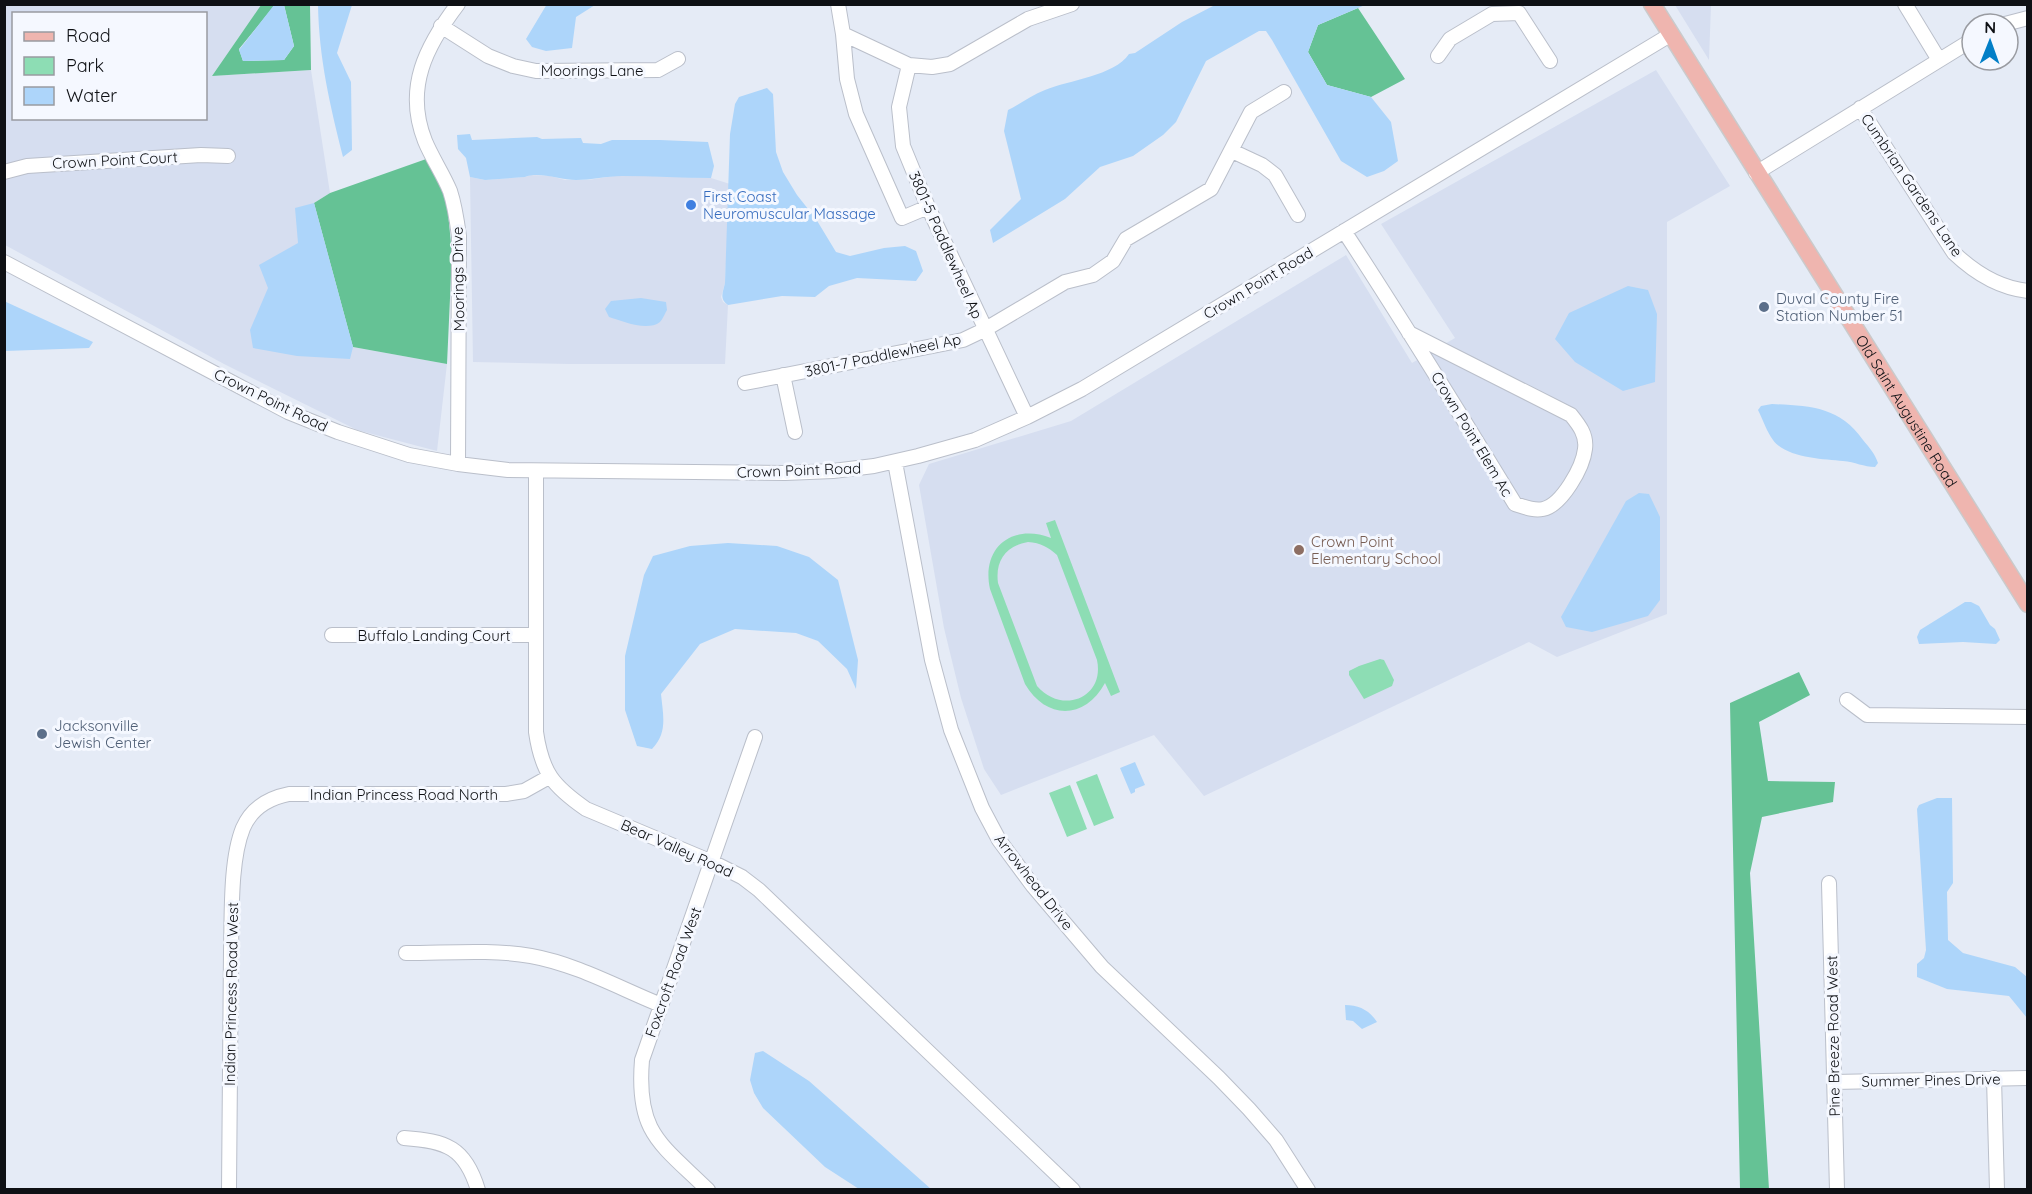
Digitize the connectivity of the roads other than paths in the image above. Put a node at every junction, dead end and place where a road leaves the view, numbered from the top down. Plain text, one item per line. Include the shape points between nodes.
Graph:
1 (458, 4) edge
2 (838, 4) edge
3 (1072, 4) edge
4 (1652, 4) edge
5 (1905, 4) edge
6 (1492, 9) edge
7 (441, 26) junction
8 (843, 34) junction
9 (1670, 35) junction
10 (1960, 47) edge
11 (1438, 56) dead end
12 (678, 59) dead end
13 (1939, 60) junction
14 (1550, 61) dead end
15 (909, 65) junction
16 (1284, 92) dead end
17 (1860, 108) junction
18 (1232, 151) junction
19 (228, 156) dead end
20 (4, 172) edge
21 (1756, 173) junction
22 (928, 207) junction
23 (1298, 214) dead end
24 (1344, 231) junction
25 (4, 262) edge
26 (2028, 291) edge
27 (984, 330) junction
28 (1409, 333) junction
29 (783, 375) junction
30 (745, 383) dead end
31 (1027, 417) junction
32 (795, 432) dead end
33 (894, 462) junction
34 (458, 464) junction
35 (536, 472) junction
36 (2028, 604) edge
37 (332, 635) dead end
38 (535, 635) junction
39 (1847, 700) dead end
40 (2028, 717) edge
41 (755, 737) dead end
42 (549, 777) junction
43 (259, 806) joint
44 (712, 862) junction
45 (1829, 883) dead end
46 (406, 953) dead end
47 (661, 1005) junction
48 (1994, 1078) junction
49 (2028, 1078) edge
50 (1834, 1082) junction
51 (404, 1138) dead end
52 (230, 1190) edge
53 (478, 1190) edge
54 (708, 1190) edge
55 (1073, 1190) edge
56 (1308, 1190) edge
57 (1837, 1190) edge
58 (1997, 1190) edge

1 - 7 street, Moorings Drive
2 - 8 street
3 - 15 street via 1028,19 950,63 932,67
4 - 9 main road, Old Saint Augustine Road
5 - 13 street
6 - 11 street via 1450,39
6 - 14 street via 1519,14
7 - 12 street, Moorings Lane via 488,56 536,71 658,70
7 - 34 street, Moorings Drive via 421,67 417,105 425,141 450,191 459,236
8 - 15 street
8 - 22 street via 847,79 856,114 902,218
9 - 21 main road, Old Saint Augustine Road
9 - 24 street, Crown Point Road
10 - 13 street
13 - 17 street
15 - 22 street, 3801-5 Paddlewheel Ap via 899,125 903,146
16 - 18 street, 3801-7 Paddlewheel Ap via 1251,112
17 - 21 street
17 - 26 street, Cumbrian Gardens Lane via 1954,253 1988,279
18 - 23 street via 1275,175
18 - 27 street, 3801-7 Paddlewheel Ap via 1211,189 1126,240 1113,261 1093,275 1065,282
19 - 20 street, Crown Point Court via 27,165
21 - 36 main road, Old Saint Augustine Road
22 - 27 street, 3801-5 Paddlewheel Ap
24 - 28 street, Crown Point Elem Ac
24 - 31 street, Crown Point Road via 1082,389
25 - 34 street, Crown Point Road via 288,412 391,450
27 - 29 street, 3801-7 Paddlewheel Ap via 963,340
27 - 31 street, 3801-5 Paddlewheel Ap
28 - 28 street, Crown Point Elem Ac via 1515,504 1545,509 1560,500 1578,471 1586,448 1582,429 1571,415
29 - 30 street, 3801-7 Paddlewheel Ap
29 - 32 street
31 - 33 street, Crown Point Road via 975,440
33 - 35 street, Crown Point Road via 784,473
33 - 56 street, Arrowhead Drive via 932,660 951,730 999,840 1102,967 1249,1109 1276,1140
34 - 35 street, Crown Point Road
35 - 38 street, Bear Valley Road
37 - 38 street, Buffalo Landing Court
38 - 42 street, Bear Valley Road via 536,732 539,754
39 - 40 street via 1867,715
41 - 44 street, Foxcroft Road West
42 - 43 street, Indian Princess Road North via 524,791 506,794 289,794 273,797
42 - 44 street, Bear Valley Road via 586,809
43 - 52 street, Indian Princess Road West via 243,827 233,888
44 - 47 street, Foxcroft Road West
44 - 55 street, Bear Valley Road via 759,890
45 - 50 street, Pine Breeze Road West
46 - 47 street via 530,956 571,967
47 - 54 street, Foxcroft Road West via 642,1060 643,1109 659,1142
48 - 49 street, Summer Pines Drive
48 - 50 street, Summer Pines Drive
48 - 58 street
50 - 57 street, Pine Breeze Road West
51 - 53 street via 447,1145 463,1158

